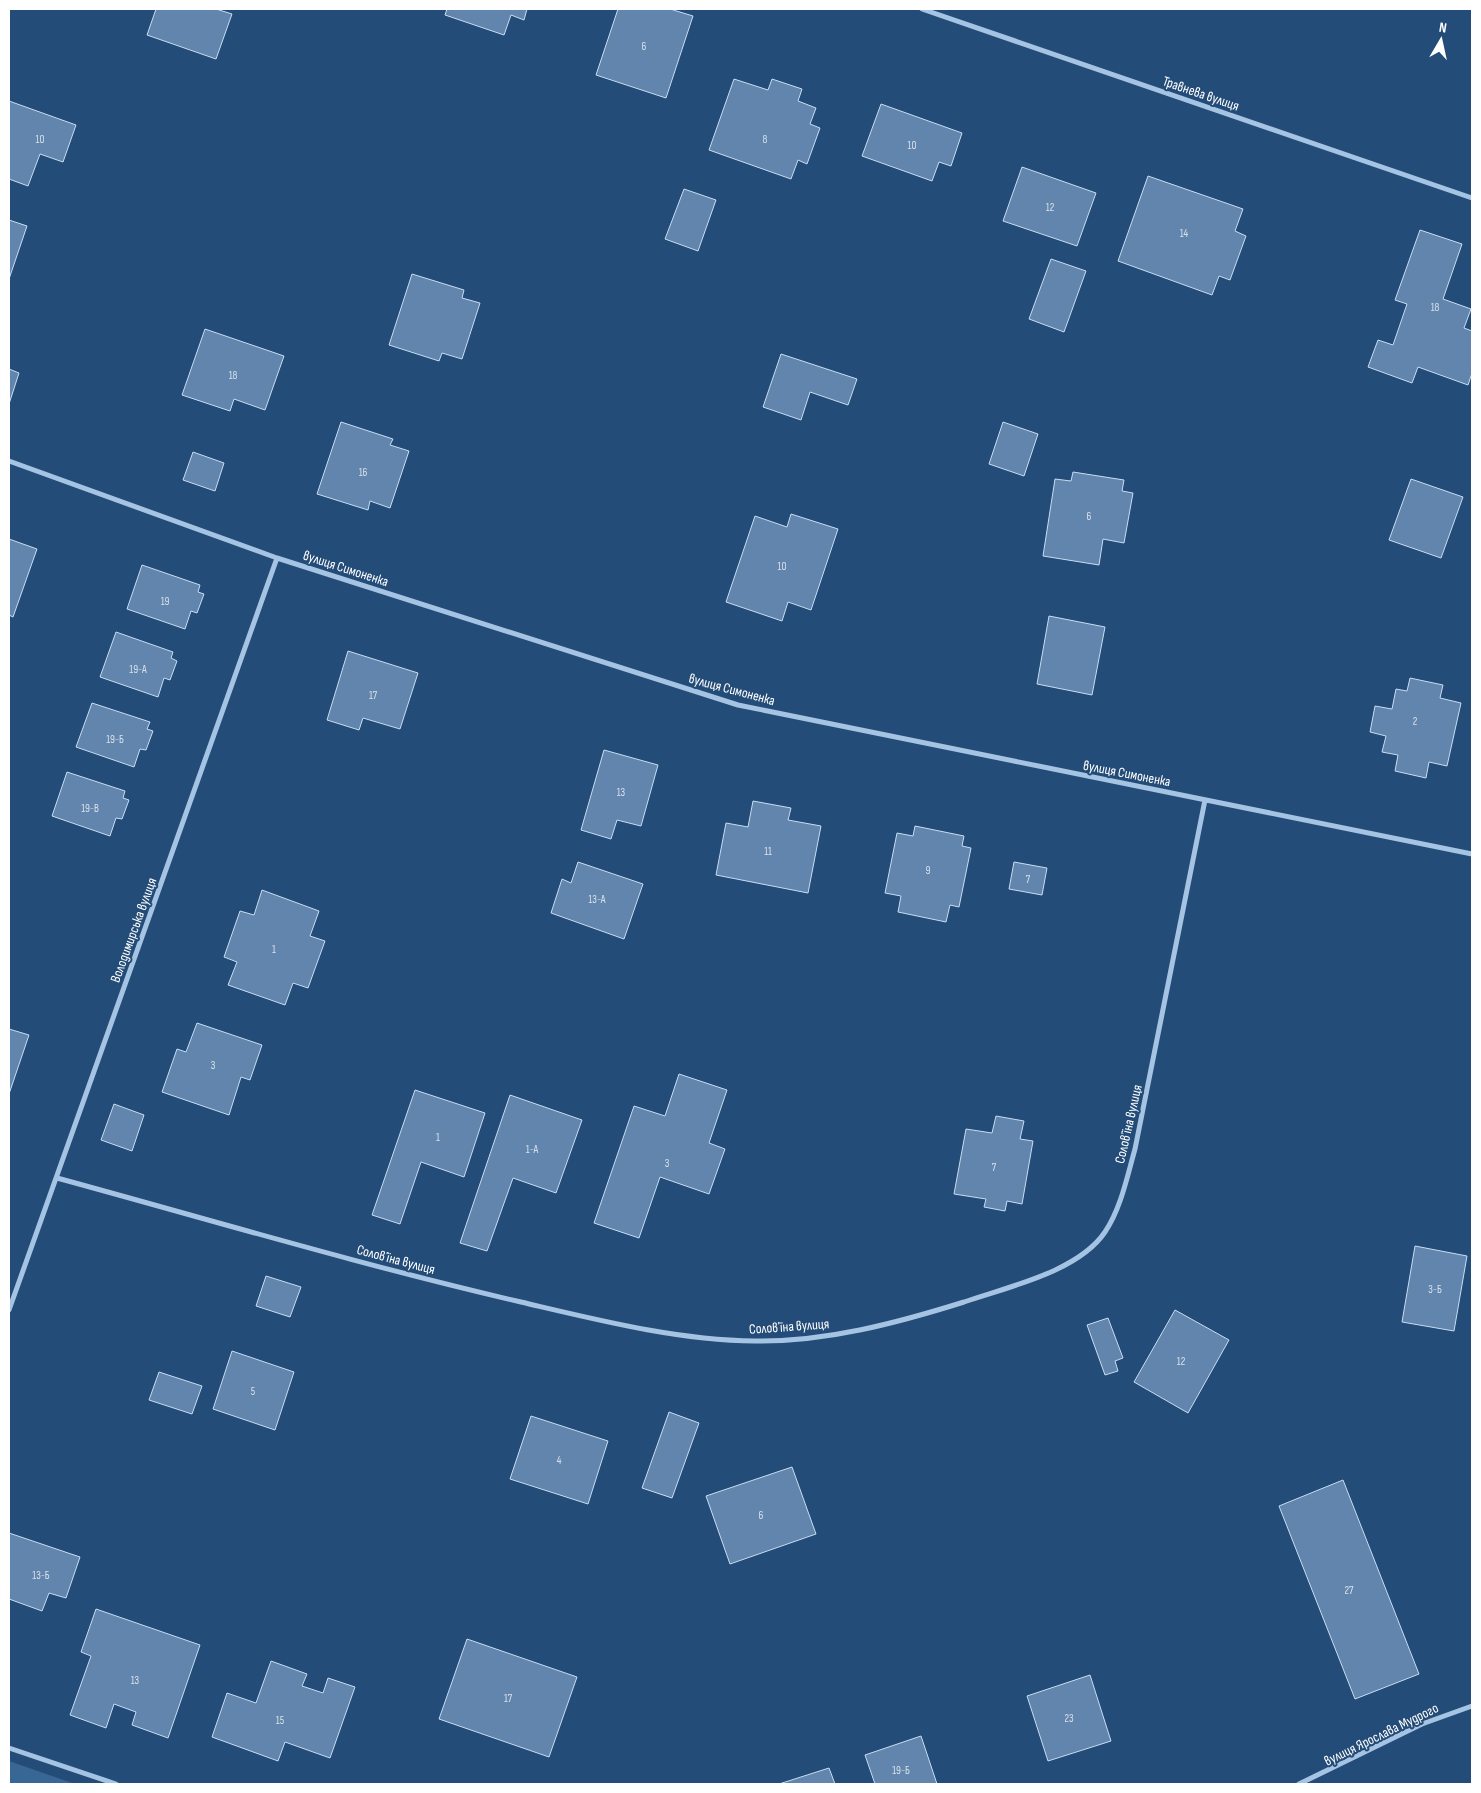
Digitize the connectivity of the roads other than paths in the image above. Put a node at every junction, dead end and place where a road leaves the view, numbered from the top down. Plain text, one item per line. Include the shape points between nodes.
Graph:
1 (922, 9) edge
2 (1472, 198) edge
3 (9, 461) edge
4 (277, 558) junction
5 (1205, 800) junction
6 (1472, 854) edge
7 (57, 1178) junction
8 (9, 1310) edge
9 (1472, 1706) edge
10 (9, 1748) edge
11 (1312, 1782) edge
12 (116, 1784) edge
13 (1299, 1784) edge

1 - 2 street, Травнева вулиця
3 - 4 street, вулиця Симоненка
4 - 5 street, вулиця Симоненка via 738,705
4 - 7 street, Володимирська вулиця
5 - 6 street, вулиця Симоненка
5 - 7 street, Соловʼїна вулиця via 1135,1149 1118,1205 1104,1233 1086,1253 1040,1277 909,1319 815,1338 755,1342 674,1336 445,1284
7 - 8 street, Володимирська вулиця
9 - 11 street, вулиця Ярослава Мудрого via 1422,1724
10 - 12 street
11 - 13 street, вулиця Ярослава Мудрого

